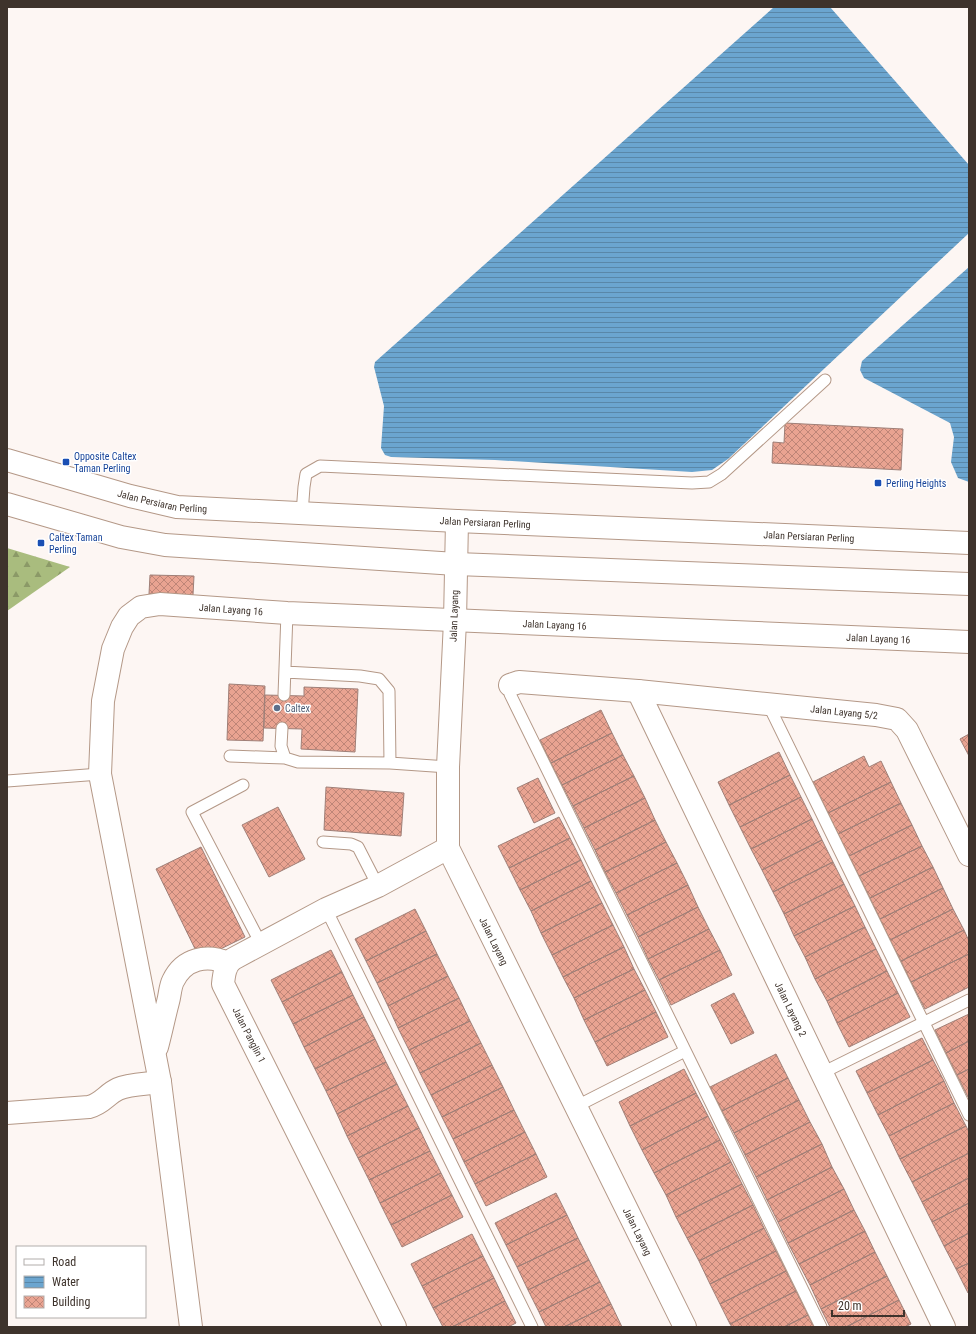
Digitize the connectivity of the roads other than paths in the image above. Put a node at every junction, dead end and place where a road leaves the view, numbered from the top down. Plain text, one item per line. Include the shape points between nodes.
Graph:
1 (825, 380) dead end
2 (7, 460) edge
3 (7, 504) edge
4 (302, 514) junction
5 (457, 522) junction
6 (969, 543) edge
7 (456, 564) junction
8 (969, 584) edge
9 (287, 613) junction
10 (455, 621) junction
11 (969, 642) edge
12 (285, 672) junction
13 (510, 685) joint
14 (638, 691) junction
15 (284, 695) dead end
16 (768, 704) junction
17 (282, 728) dead end
18 (230, 756) dead end
19 (285, 758) junction
20 (390, 763) junction
21 (448, 767) junction
22 (100, 774) junction
23 (7, 782) edge
24 (243, 785) dead end
25 (323, 842) dead end
26 (448, 848) junction
27 (969, 855) edge
28 (378, 886) junction
29 (326, 909) junction
30 (261, 944) junction
31 (228, 963) junction
32 (969, 1000) edge
33 (923, 1022) junction
34 (685, 1051) junction
35 (155, 1055) junction
36 (822, 1073) junction
37 (160, 1082) junction
38 (575, 1107) junction
39 (7, 1113) edge
40 (969, 1114) edge
41 (191, 1327) edge
42 (395, 1327) edge
43 (532, 1327) edge
44 (685, 1327) edge
45 (821, 1327) edge
46 (944, 1327) edge

1 - 4 lane via 722,474 709,482 684,483 320,466 306,474
2 - 4 street, Jalan Persiaran Perling via 177,507
3 - 7 street via 121,537 165,545
4 - 5 street, Jalan Persiaran Perling
5 - 6 street, Jalan Persiaran Perling
5 - 7 street, Jalan Layang
7 - 8 street
7 - 10 street, Jalan Layang
9 - 10 street, Jalan Layang 16
9 - 12 lane
9 - 22 street, Jalan Layang 16 via 160,604 141,607 129,616 114,649 102,701
10 - 11 street, Jalan Layang 16
10 - 21 street, Jalan Layang
12 - 15 lane
12 - 20 lane via 379,679 389,691
13 - 14 street, Jalan Layang 5/2 via 519,682
13 - 34 lane via 510,694
14 - 16 street, Jalan Layang 5/2
14 - 36 street, Jalan Layang 2
16 - 27 street, Jalan Layang 5/2 via 876,714 897,719 907,730
16 - 33 lane
17 - 19 lane via 281,746
18 - 19 lane
19 - 20 lane via 298,762
20 - 21 lane
21 - 26 street, Jalan Layang
22 - 23 lane
22 - 35 street
24 - 30 lane via 192,812
25 - 28 lane via 351,844 358,848
26 - 28 street
26 - 38 street, Jalan Layang
28 - 29 street
29 - 30 street
29 - 43 lane
30 - 31 street
31 - 35 street via 204,958 193,961 177,974
31 - 42 street, Jalan Panglin 1 via 224,984
32 - 33 lane
33 - 36 lane
33 - 40 lane
34 - 38 lane
34 - 45 lane
35 - 37 street
36 - 46 street, Jalan Layang 2
37 - 39 street via 120,1088 96,1106
37 - 41 street
38 - 44 street, Jalan Layang

